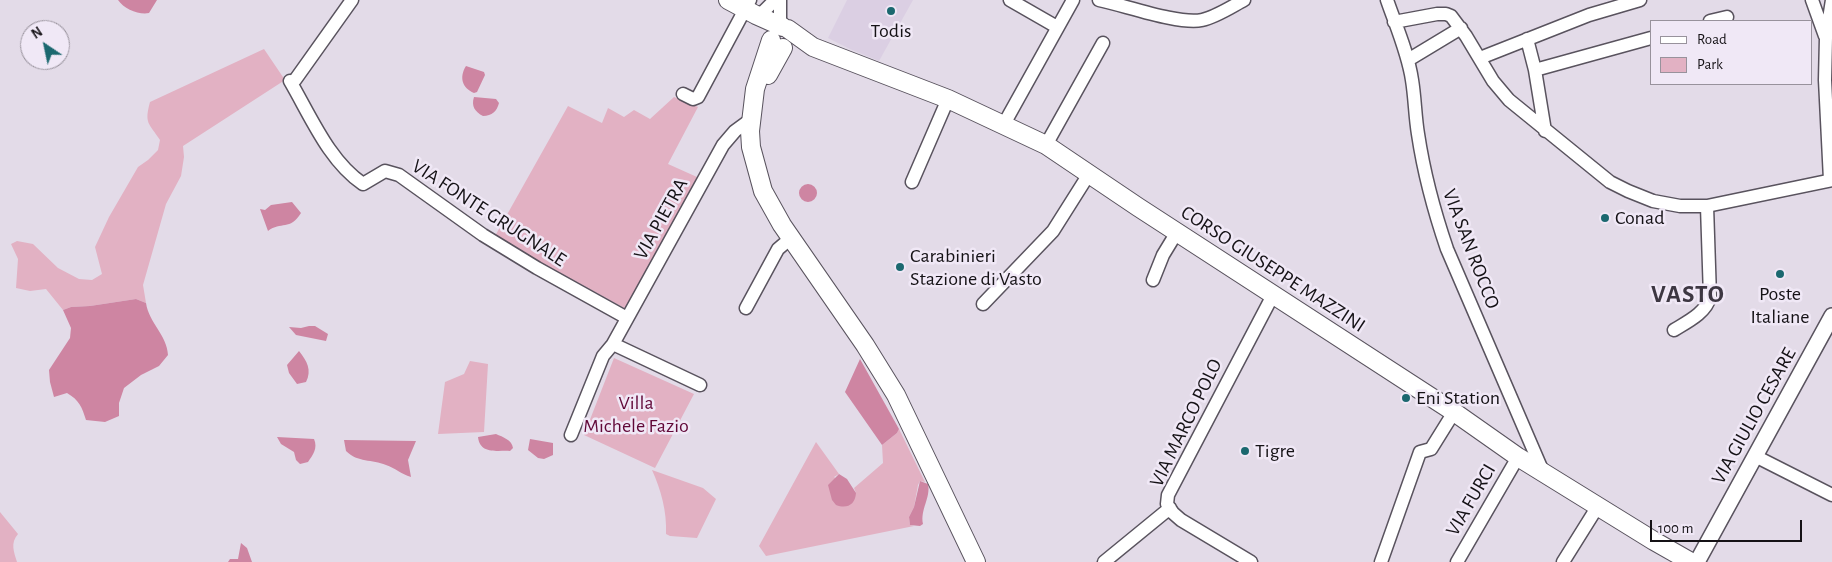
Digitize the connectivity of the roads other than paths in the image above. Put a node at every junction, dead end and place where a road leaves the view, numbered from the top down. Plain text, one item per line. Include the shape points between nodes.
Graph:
1 (352, 0) edge
2 (728, 0) edge
3 (775, 0) edge
4 (780, 0) edge
5 (1010, 0) edge
6 (1073, 0) edge
7 (1099, 0) edge
8 (1244, 0) edge
9 (1387, 0) edge
10 (1640, 0) edge
11 (1812, 0) edge
12 (1832, 0) edge
13 (750, 8) edge
14 (1727, 16) dead end
15 (1713, 20) edge
16 (1394, 22) junction
17 (1057, 27) junction
18 (1461, 28) junction
19 (780, 37) junction
20 (1650, 38) edge
21 (1826, 38) junction
22 (1527, 39) junction
23 (1103, 43) dead end
24 (1480, 58) junction
25 (1408, 60) junction
26 (1534, 70) junction
27 (682, 94) dead end
28 (948, 99) junction
29 (751, 117) junction
30 (1004, 124) junction
31 (1545, 131) junction
32 (1046, 145) junction
33 (1089, 174) junction
34 (1831, 180) edge
35 (912, 182) dead end
36 (1706, 206) junction
37 (1177, 232) junction
38 (791, 238) junction
39 (1153, 280) dead end
40 (1273, 295) junction
41 (983, 304) dead end
42 (746, 308) dead end
43 (1832, 316) edge
44 (627, 318) junction
45 (1674, 330) dead end
46 (613, 344) junction
47 (700, 385) dead end
48 (1454, 412) junction
49 (571, 435) dead end
50 (1755, 456) junction
51 (1518, 457) junction
52 (1543, 472) junction
53 (1832, 495) edge
54 (1598, 506) junction
55 (1170, 508) junction
56 (976, 562) edge
57 (1104, 562) edge
58 (1251, 562) edge
59 (1381, 562) edge
60 (1457, 562) edge
61 (1563, 562) edge
62 (1692, 562) edge
63 (1697, 562) edge

1 - 44 street, VIA FONTE GRUGNALE via 293,81 328,147 352,177 363,184 385,171 399,175 483,235
2 - 13 main road, CORSO GIUSEPPE MAZZINI
3 - 13 street via 764,11
4 - 19 street
5 - 17 street
6 - 17 street
7 - 8 street via 1172,18 1200,20
9 - 16 street, VIA SAN ROCCO
10 - 22 street
11 - 21 street
12 - 21 street
13 - 19 main road, CORSO GIUSEPPE MAZZINI
13 - 27 street via 698,97 693,99
14 - 15 street
16 - 18 street via 1446,14
16 - 25 street, VIA SAN ROCCO
17 - 30 street
18 - 24 street
18 - 25 street
19 - 28 main road, CORSO GIUSEPPE MAZZINI
19 - 29 main road via 756,82
20 - 26 street
21 - 34 street via 1826,115
22 - 24 street
22 - 26 street
23 - 32 street
24 - 31 street via 1509,100
25 - 52 street, VIA SAN ROCCO via 1417,132 1438,224
26 - 31 street
28 - 30 main road, CORSO GIUSEPPE MAZZINI
28 - 35 street
29 - 38 main road via 751,147 763,191
29 - 44 street, VIA PIETRA via 723,145
30 - 32 main road, CORSO GIUSEPPE MAZZINI
31 - 36 street via 1596,172 1628,192 1666,204
32 - 33 main road, CORSO GIUSEPPE MAZZINI
33 - 37 main road, CORSO GIUSEPPE MAZZINI
33 - 41 street via 1053,231
34 - 36 street
36 - 45 street via 1709,302
37 - 39 street
37 - 40 main road, CORSO GIUSEPPE MAZZINI
38 - 42 street via 778,249
38 - 56 main road via 896,395
40 - 48 main road, CORSO GIUSEPPE MAZZINI
40 - 55 street, VIA MARCO POLO via 1168,495
43 - 50 street, VIA GIULIO CESARE
44 - 46 street, VIA PIETRA
46 - 47 street
46 - 49 street, VIA PIETRA via 603,356
48 - 51 main road, CORSO GIUSEPPE MAZZINI
48 - 59 street via 1431,449 1420,452
50 - 53 street
50 - 63 street, VIA GIULIO CESARE
51 - 52 main road, CORSO GIUSEPPE MAZZINI
51 - 60 street, VIA FURCI
52 - 54 main road, CORSO GIUSEPPE MAZZINI
54 - 61 street
54 - 62 main road, CORSO GIUSEPPE MAZZINI
55 - 57 street
55 - 58 street, VIA MARCO POLO via 1181,520

